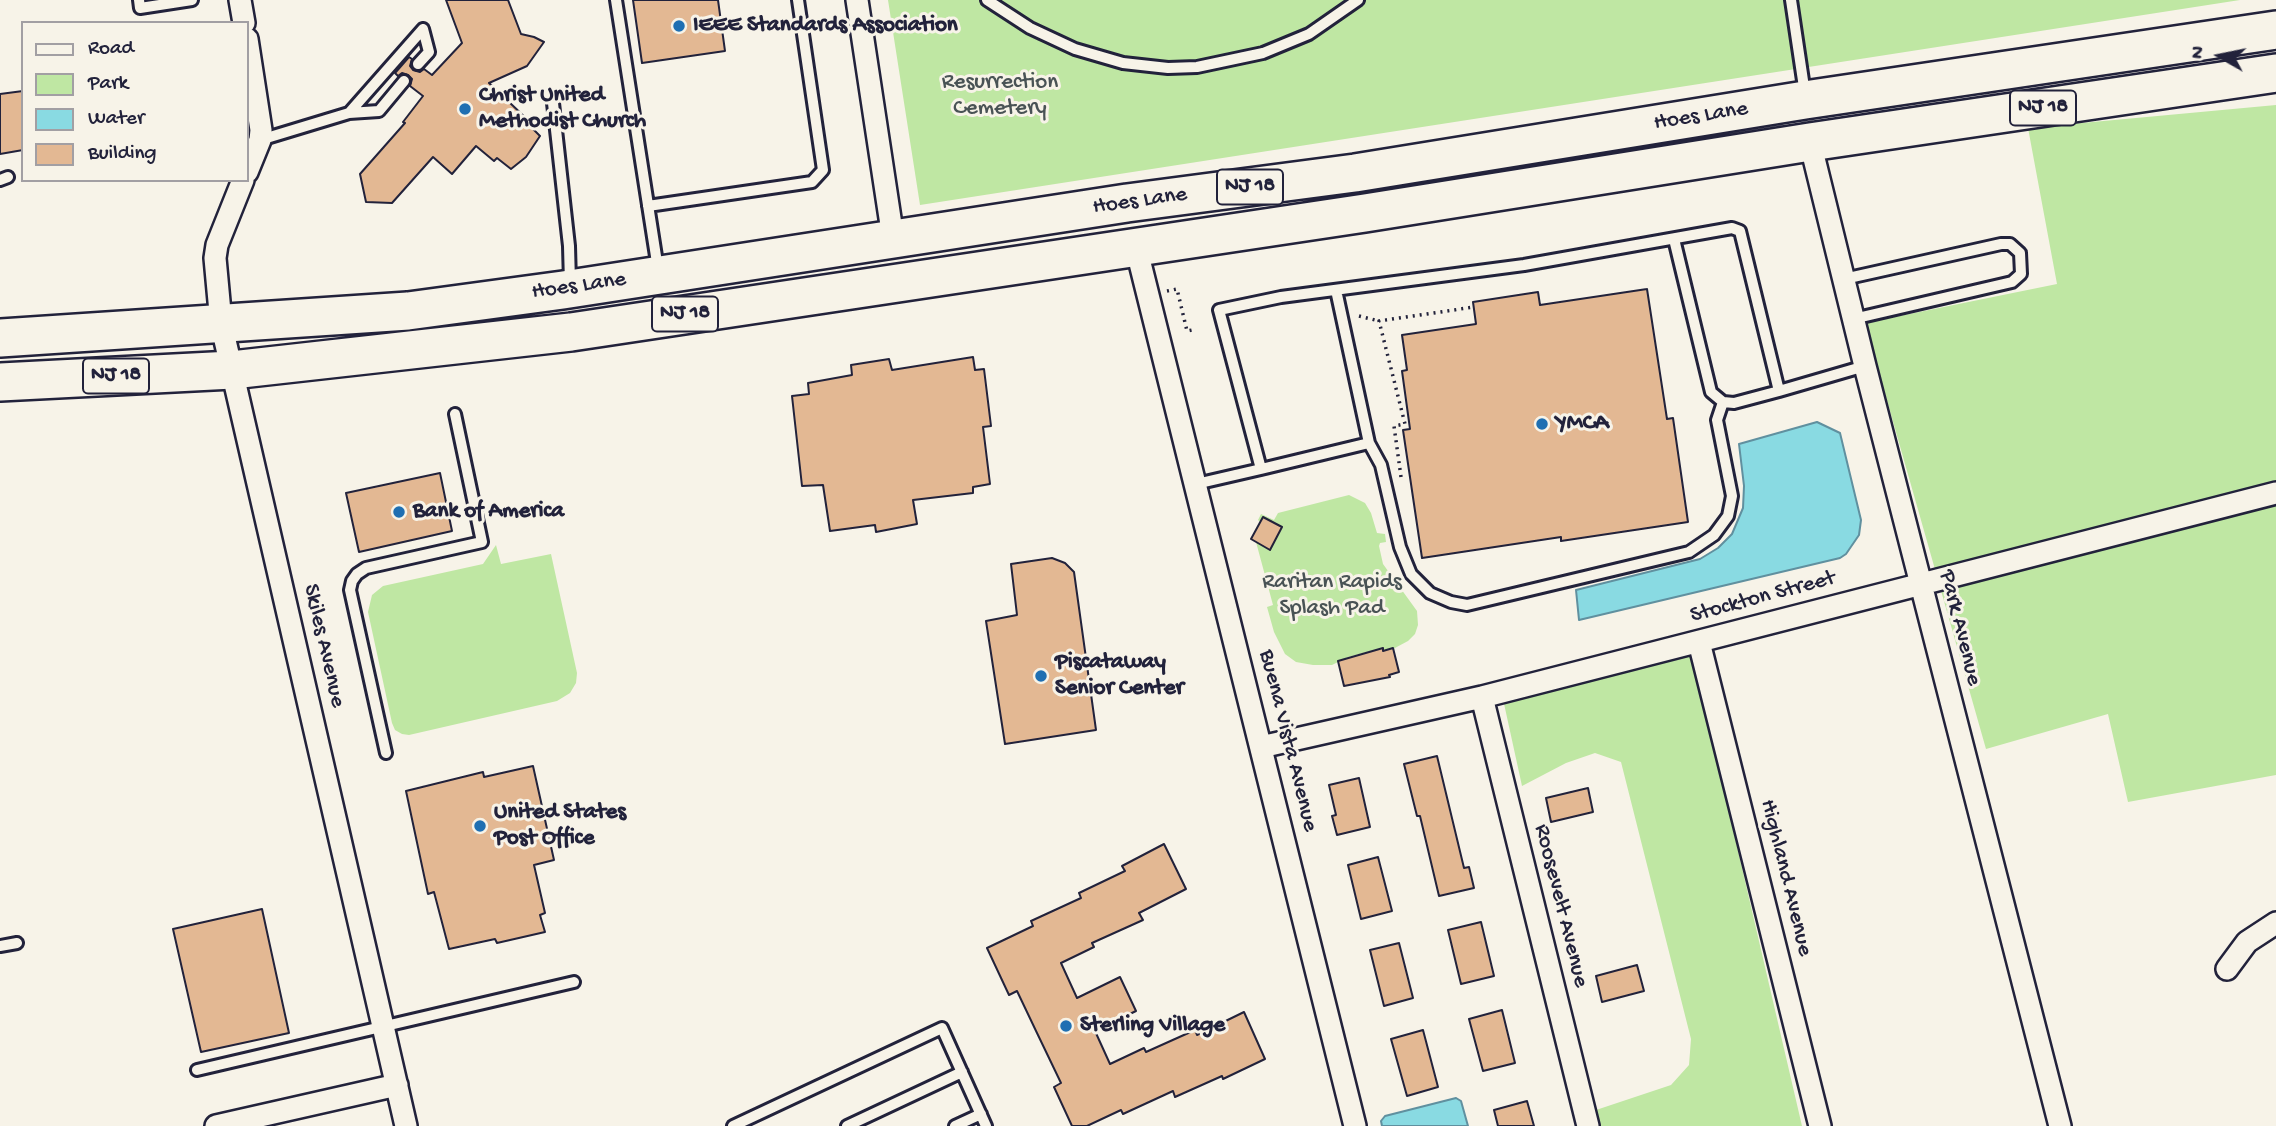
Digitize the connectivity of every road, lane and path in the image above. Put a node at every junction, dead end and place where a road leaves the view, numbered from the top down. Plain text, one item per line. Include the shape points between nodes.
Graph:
1 (139, 0) edge
2 (192, 0) edge
3 (240, 0) edge
4 (616, 0) edge
5 (798, 0) edge
6 (857, 0) edge
7 (987, 0) edge
8 (1358, 0) edge
9 (1791, 0) edge
10 (244, 21) edge
11 (2276, 30) edge
12 (248, 45) edge
13 (418, 64) dead end
14 (2276, 73) edge
15 (404, 81) dead end
16 (1805, 100) junction
17 (553, 103) dead end
18 (349, 113) junction
19 (260, 140) junction
20 (1810, 142) junction
21 (248, 170) edge
22 (242, 182) edge
23 (648, 206) junction
24 (893, 238) junction
25 (1674, 239) junction
26 (1136, 247) junction
27 (659, 275) junction
28 (1844, 279) junction
29 (570, 289) junction
30 (1336, 290) junction
31 (1165, 291) dead end
32 (1474, 307) dead end
33 (1359, 316) dead end
34 (1853, 318) junction
35 (1379, 321) junction
36 (222, 323) junction
37 (1192, 330) dead end
38 (0, 338) edge
39 (1865, 366) junction
40 (232, 370) junction
41 (0, 382) edge
42 (1779, 391) junction
43 (1723, 402) junction
44 (455, 414) dead end
45 (1369, 443) junction
46 (1261, 469) junction
47 (1402, 481) dead end
48 (1196, 484) junction
49 (2276, 494) edge
50 (1921, 583) junction
51 (1699, 642) junction
52 (1482, 697) junction
53 (1261, 747) junction
54 (386, 753) dead end
55 (2276, 923) edge
56 (17, 943) dead end
57 (0, 946) edge
58 (2227, 969) dead end
59 (574, 982) dead end
60 (384, 1027) junction
61 (197, 1070) dead end
62 (962, 1072) junction
63 (397, 1085) junction
64 (981, 1114) junction
65 (216, 1126) edge
66 (406, 1126) edge
67 (733, 1126) edge
68 (847, 1126) edge
69 (955, 1126) edge
70 (986, 1126) edge
71 (1355, 1126) edge
72 (1588, 1126) edge
73 (1819, 1126) edge
74 (2060, 1126) edge

1 - 2 lane via 140,8
3 - 10 street
4 - 23 lane
5 - 23 lane via 823,170 812,182
6 - 24 street
7 - 8 lane via 1030,28 1075,49 1123,63 1168,68 1263,54 1309,34
9 - 16 lane
11 - 16 highway, Hoes Lane / NJ 18
12 - 19 street via 261,118
13 - 18 lane via 429,52 423,29
14 - 20 highway, Hoes Lane / NJ 18
15 - 18 lane via 379,111
16 - 24 highway, Hoes Lane / NJ 18 via 1355,173
17 - 29 lane
18 - 19 lane
19 - 21 street
20 - 26 highway, Hoes Lane / NJ 18
20 - 28 street, Park Avenue
22 - 36 street, Skiles Avenue via 215,258
23 - 27 lane
24 - 27 highway, Hoes Lane / NJ 18
25 - 30 lane
25 - 42 lane via 1732,228 1740,232
25 - 43 lane via 1711,391
26 - 40 highway, Hoes Lane / NJ 18 via 570,331
26 - 48 street, Buena Vista Avenue
27 - 29 highway, Hoes Lane / NJ 18
28 - 34 street, Park Avenue
28 - 34 lane via 2001,244 2010,244 2020,253 2021,274 2012,282
29 - 36 highway, Hoes Lane / NJ 18 via 408,311
30 - 45 lane
30 - 46 lane via 1219,310
31 - 37 path via 1177,289 1187,331
32 - 35 path
33 - 35 path
34 - 39 street, Park Avenue
35 - 47 path via 1405,424 1394,426
36 - 38 highway, Hoes Lane / NJ 18
36 - 40 street, Skiles Avenue
39 - 42 lane
39 - 50 street, Park Avenue
40 - 41 highway, Hoes Lane / NJ 18
40 - 60 street, Skiles Avenue
42 - 43 lane
43 - 45 lane via 1717,420 1732,496 1728,516 1714,535 1689,552 1467,605 1430,593 1411,574 1381,465
44 - 54 lane via 482,541 366,568 357,574 350,590
45 - 46 lane
46 - 48 lane
48 - 53 street, Buena Vista Avenue
49 - 50 street, Stockton Street
50 - 51 street, Stockton Street
50 - 74 street, Park Avenue
51 - 52 street, Stockton Street
51 - 73 street, Highland Avenue
52 - 53 street, Stockton Street
52 - 72 street, Roosevelt Avenue
53 - 71 street, Buena Vista Avenue
55 - 58 street via 2247,942
56 - 57 lane
59 - 60 lane
60 - 61 lane
60 - 63 street, Skiles Avenue
62 - 64 lane
62 - 67 lane via 942,1028
62 - 68 lane
63 - 65 street
63 - 66 street, Skiles Avenue
64 - 69 lane
64 - 70 lane

